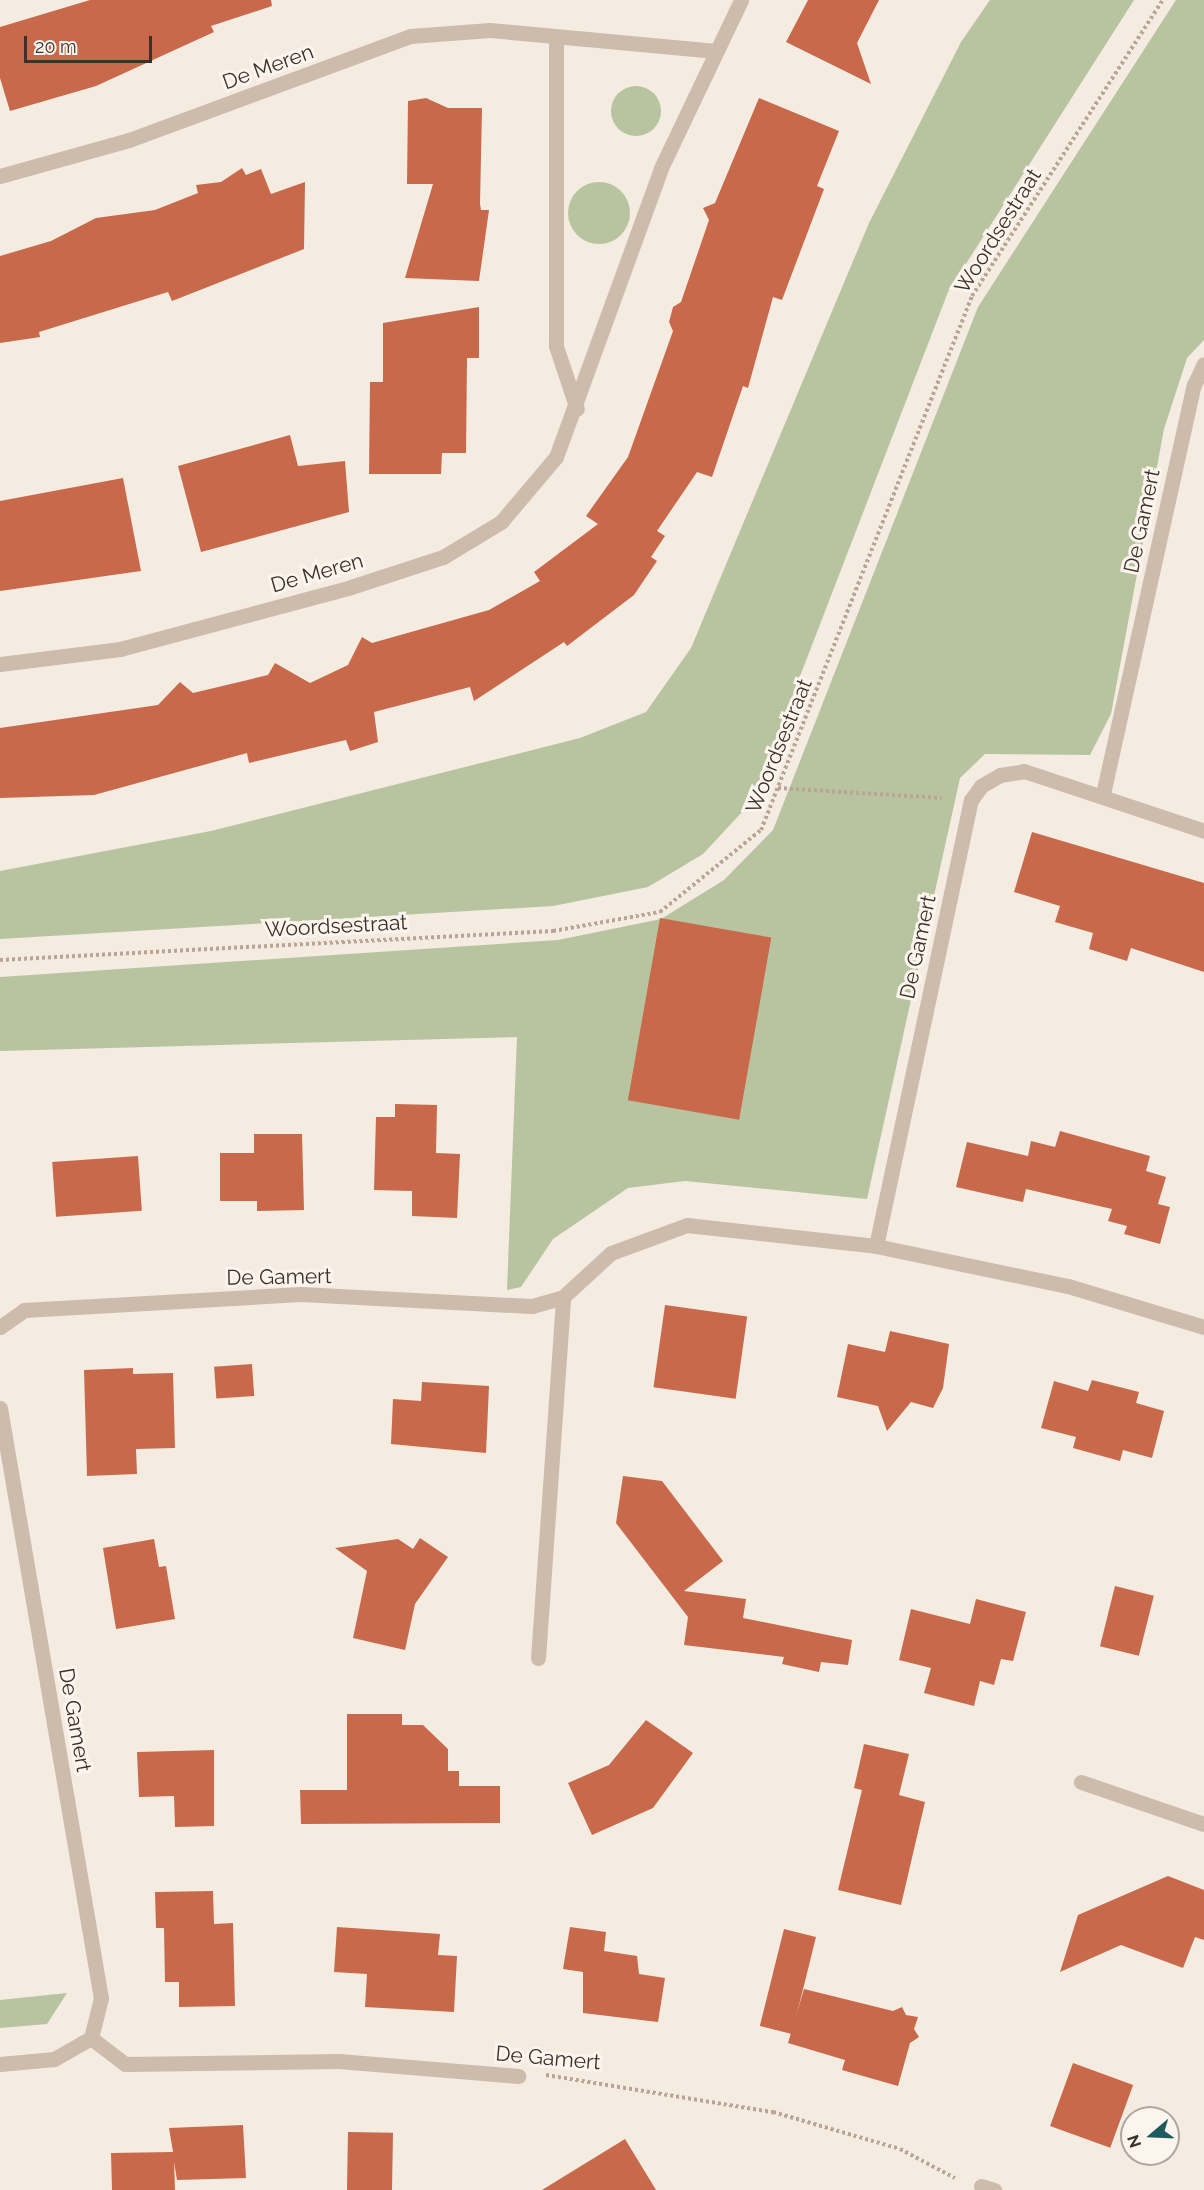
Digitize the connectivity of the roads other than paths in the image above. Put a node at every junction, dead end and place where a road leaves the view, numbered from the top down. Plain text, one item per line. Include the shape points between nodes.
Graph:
1 (741, 0) edge
2 (556, 37) junction
3 (716, 51) junction
4 (0, 176) edge
5 (1204, 364) edge
6 (577, 409) junction
7 (0, 664) edge
8 (1103, 794) junction
9 (1204, 831) edge
10 (876, 1246) junction
11 (562, 1297) junction
12 (0, 1327) edge
13 (1204, 1328) edge
14 (0, 1408) edge
15 (538, 1658) dead end
16 (1081, 1782) dead end
17 (1204, 1824) edge
18 (91, 2038) junction
19 (0, 2064) edge
20 (518, 2076) road end

1 - 3 street, De Meren
2 - 3 street, De Meren
2 - 4 street, De Meren via 490,30 410,36 129,140
2 - 6 street via 556,346
3 - 6 street, De Meren via 661,168
5 - 8 street, De Gamert via 1194,385
6 - 7 street, De Meren via 556,457 501,522 443,557 120,649
8 - 9 street
8 - 10 street, De Gamert via 1024,771 1000,775 971,800
10 - 11 street, De Gamert via 687,1225 611,1253
10 - 13 street, De Gamert via 1068,1286
11 - 12 street, De Gamert via 532,1306 301,1294 24,1310
11 - 15 street
14 - 18 street, De Gamert via 101,1998
16 - 17 street
18 - 19 street via 54,2059
18 - 20 street, De Gamert via 125,2064 339,2061

